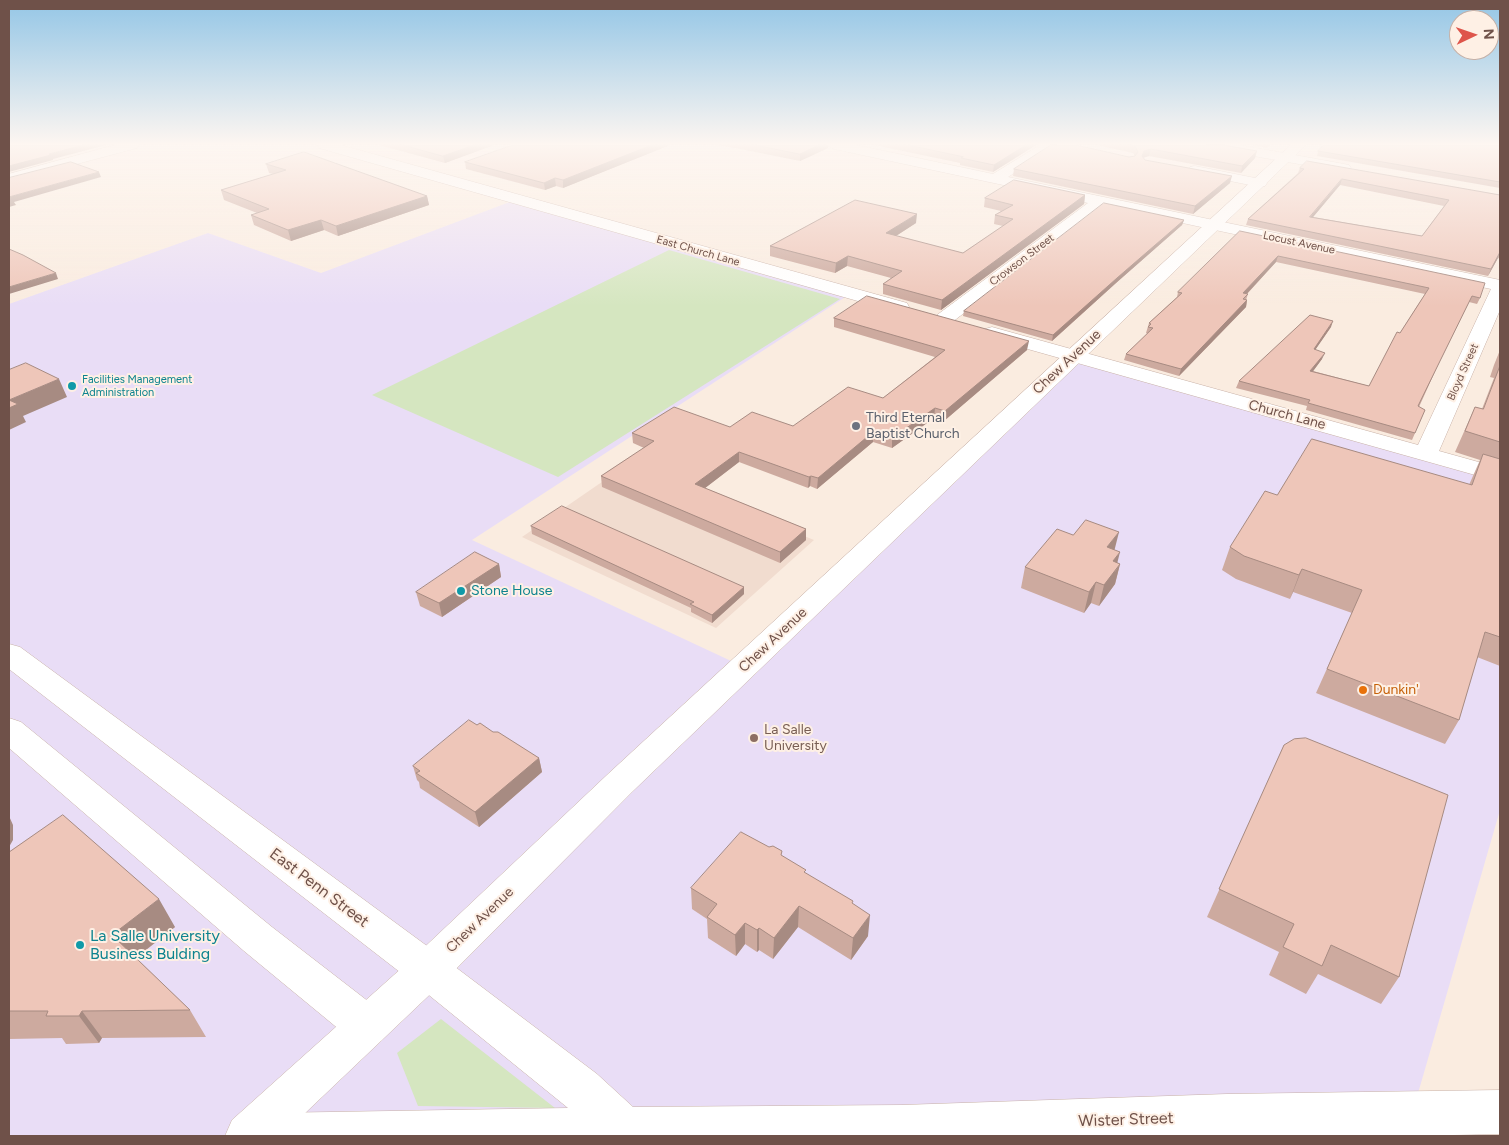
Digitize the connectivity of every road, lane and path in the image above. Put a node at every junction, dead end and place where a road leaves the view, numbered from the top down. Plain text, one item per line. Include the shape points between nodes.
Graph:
1 (514, 198) edge
2 (1083, 198) edge
3 (1242, 198) edge
4 (1099, 202) junction
5 (1213, 226) junction
6 (1500, 285) edge
7 (1500, 289) edge
8 (944, 319) junction
9 (963, 324) edge
10 (981, 329) edge
11 (1073, 356) junction
12 (1426, 454) junction
13 (1500, 476) edge
14 (9, 654) edge
15 (9, 730) edge
16 (428, 970) junction
17 (367, 1026) junction
18 (1500, 1112) edge
19 (1230, 1127) edge
20 (624, 1130) junction
21 (903, 1132) edge
22 (248, 1136) edge
23 (271, 1136) edge

1 - 8 street, East Church Lane
2 - 4 street, Locust Avenue
3 - 5 street, Chew Avenue
4 - 5 street, Locust Avenue
4 - 8 street, Crowson Street
5 - 6 street, Locust Avenue
5 - 11 street, Chew Avenue
7 - 12 street, Bloyd Street
8 - 9 street, East Church Lane
10 - 11 street
11 - 12 street, Church Lane
11 - 16 street, Chew Avenue via 620,783
12 - 13 street, Church Lane
14 - 16 street, East Penn Street
15 - 17 street
16 - 17 street, Chew Avenue
16 - 20 street, East Penn Street via 581,1090
17 - 22 street, Chew Avenue
18 - 19 street, Wister Street
19 - 21 street, Wister Street
20 - 21 street, Wister Street
20 - 23 street, Wister Street

